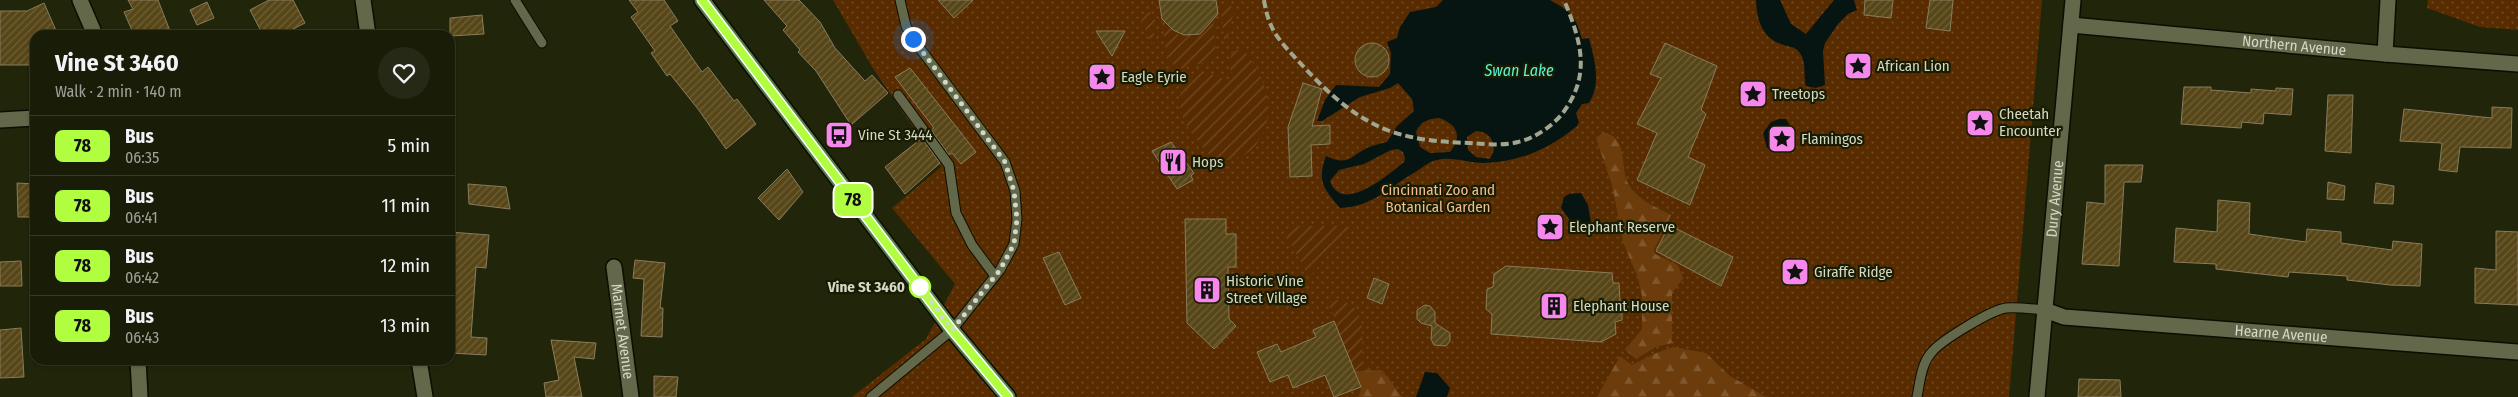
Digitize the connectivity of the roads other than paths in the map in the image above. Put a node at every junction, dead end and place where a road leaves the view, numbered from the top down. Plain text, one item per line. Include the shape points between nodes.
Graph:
1 (80, 0) edge
2 (363, 0) edge
3 (515, 0) edge
4 (702, 0) edge
5 (900, 0) edge
6 (2073, 0) edge
7 (2388, 0) edge
8 (2070, 25) junction
9 (93, 30) edge
10 (367, 30) edge
11 (542, 43) dead end
12 (2385, 54) junction
13 (2518, 64) edge
14 (898, 95) dead end
15 (30, 118) edge
16 (0, 120) edge
17 (614, 267) dead end
18 (995, 276) junction
19 (2045, 310) junction
20 (952, 330) junction
21 (2518, 352) edge
22 (138, 365) edge
23 (420, 365) edge
24 (140, 397) edge
25 (425, 397) edge
26 (631, 397) edge
27 (871, 397) edge
28 (1008, 397) edge
29 (1917, 397) edge
30 (2037, 397) edge

1 - 9 street
2 - 10 street
3 - 11 lane
4 - 20 main road
5 - 18 lane via 906,26 913,39 1005,162 1014,191 1017,219 1014,244
6 - 8 street, Dury Avenue
7 - 12 street
8 - 12 street, Northern Avenue
8 - 19 street, Dury Avenue
12 - 13 street, Northern Avenue
14 - 18 lane via 949,165 956,213 972,245
15 - 16 street
17 - 26 street, Marmet Avenue
18 - 20 lane
19 - 21 street, Hearne Avenue via 2064,317
19 - 29 lane via 2007,308 1990,312 1948,340 1931,352 1924,364
19 - 30 street, Dury Avenue
20 - 27 lane
20 - 28 main road
22 - 24 street
23 - 25 street

